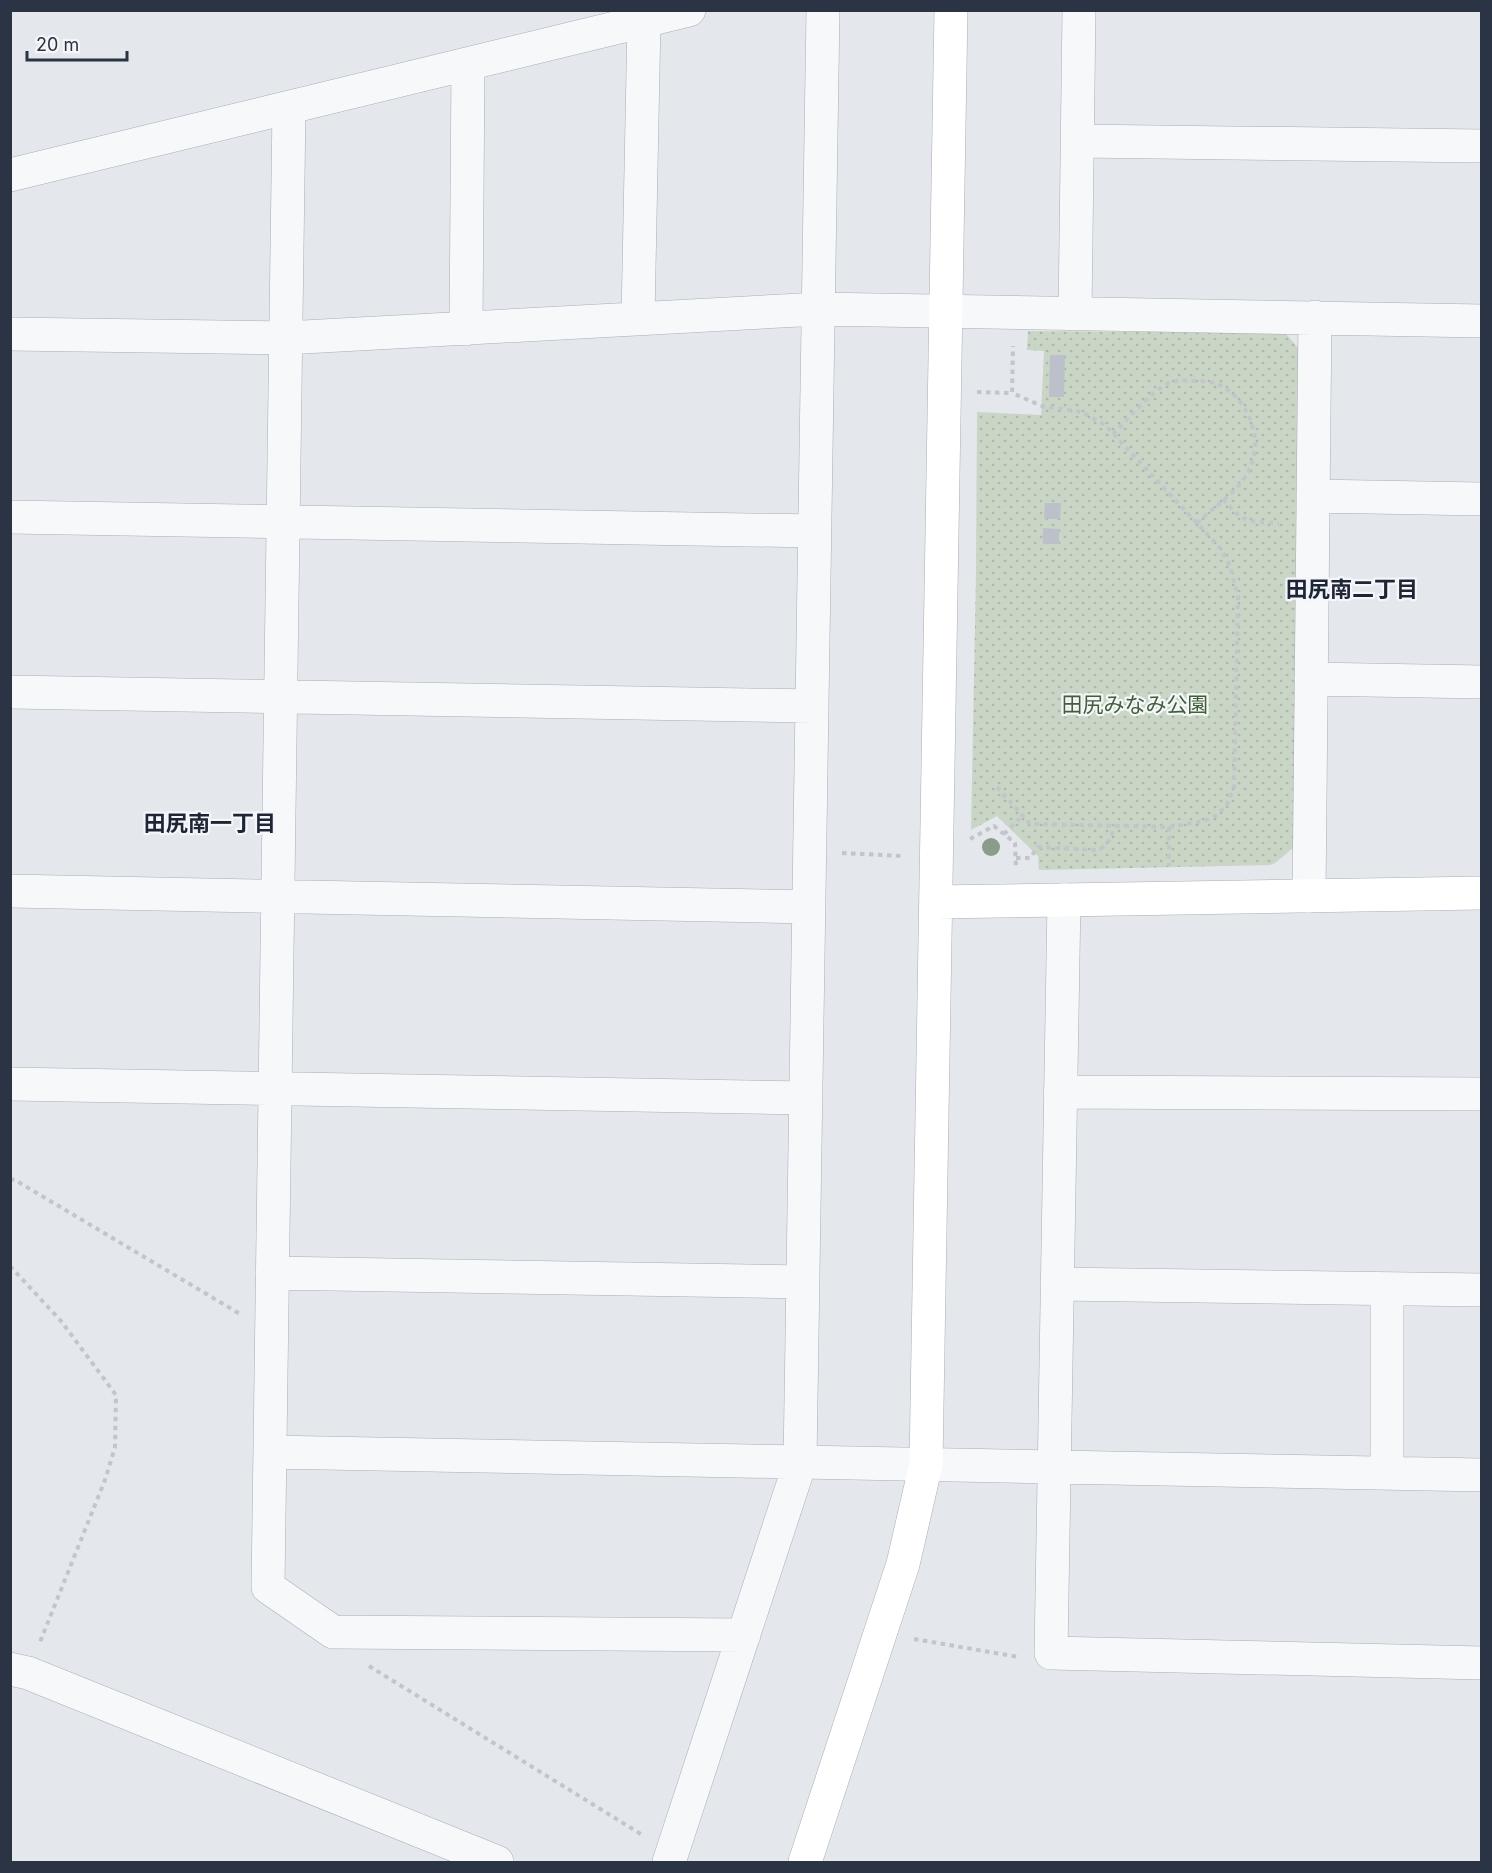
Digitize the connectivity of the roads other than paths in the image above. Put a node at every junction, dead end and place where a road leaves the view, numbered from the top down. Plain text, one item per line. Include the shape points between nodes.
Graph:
1 (689, 10) edge
2 (824, 10) edge
3 (951, 10) edge
4 (1079, 10) edge
5 (644, 21) junction
6 (468, 64) junction
7 (289, 108) junction
8 (1078, 141) junction
9 (1482, 146) edge
10 (10, 175) edge
11 (819, 309) junction
12 (945, 311) junction
13 (1075, 314) junction
14 (638, 318) junction
15 (1315, 318) junction
16 (1482, 321) edge
17 (466, 329) junction
18 (10, 334) edge
19 (285, 338) junction
20 (1482, 500) edge
21 (1313, 510) junction
22 (10, 517) edge
23 (283, 522) junction
24 (814, 531) junction
25 (1311, 679) junction
26 (1482, 682) edge
27 (10, 692) edge
28 (280, 697) junction
29 (812, 706) junction
30 (10, 891) edge
31 (1482, 893) edge
32 (277, 896) junction
33 (1309, 896) junction
34 (1064, 900) junction
35 (936, 902) junction
36 (809, 907) junction
37 (10, 1084) edge
38 (275, 1089) junction
39 (1060, 1092) junction
40 (1482, 1094) edge
41 (806, 1098) junction
42 (272, 1273) junction
43 (804, 1282) junction
44 (1057, 1284) junction
45 (1388, 1289) junction
46 (1482, 1290) edge
47 (270, 1452) junction
48 (801, 1463) junction
49 (926, 1464) junction
50 (1054, 1467) junction
51 (1387, 1473) junction
52 (1482, 1475) edge
53 (744, 1635) junction
54 (1482, 1663) edge
55 (19, 1671) edge
56 (671, 1858) edge
57 (496, 1863) edge
58 (805, 1863) edge

1 - 5 street
2 - 11 street
3 - 12 street
4 - 8 street
5 - 6 street
5 - 14 street
6 - 7 street
6 - 17 street
7 - 10 street
7 - 19 street
8 - 9 street
8 - 13 street
11 - 12 street
11 - 14 street
11 - 24 street
12 - 13 street
12 - 35 street
13 - 15 street
14 - 17 street
15 - 16 street
15 - 21 street
17 - 19 street
18 - 19 street
19 - 23 street
20 - 21 street
21 - 25 street
22 - 23 street
23 - 24 street
23 - 28 street
24 - 29 street
25 - 26 street
25 - 33 street
27 - 28 street
28 - 29 street
28 - 32 street
29 - 36 street
30 - 32 street
31 - 33 street
32 - 36 street
32 - 38 street
33 - 34 street
34 - 35 street
34 - 39 street
35 - 49 street
36 - 41 street
37 - 38 street
38 - 41 street
38 - 42 street
39 - 40 street
39 - 44 street
41 - 43 street
42 - 43 street
42 - 47 street
43 - 48 street
44 - 45 street
44 - 50 street
45 - 46 street
45 - 51 street
47 - 48 street
47 - 53 street via 268,1587 333,1632
48 - 49 street
48 - 53 street
49 - 50 street
49 - 58 street via 903,1564
50 - 51 street
50 - 54 street via 1051,1653
51 - 52 street
53 - 56 street
55 - 57 street

